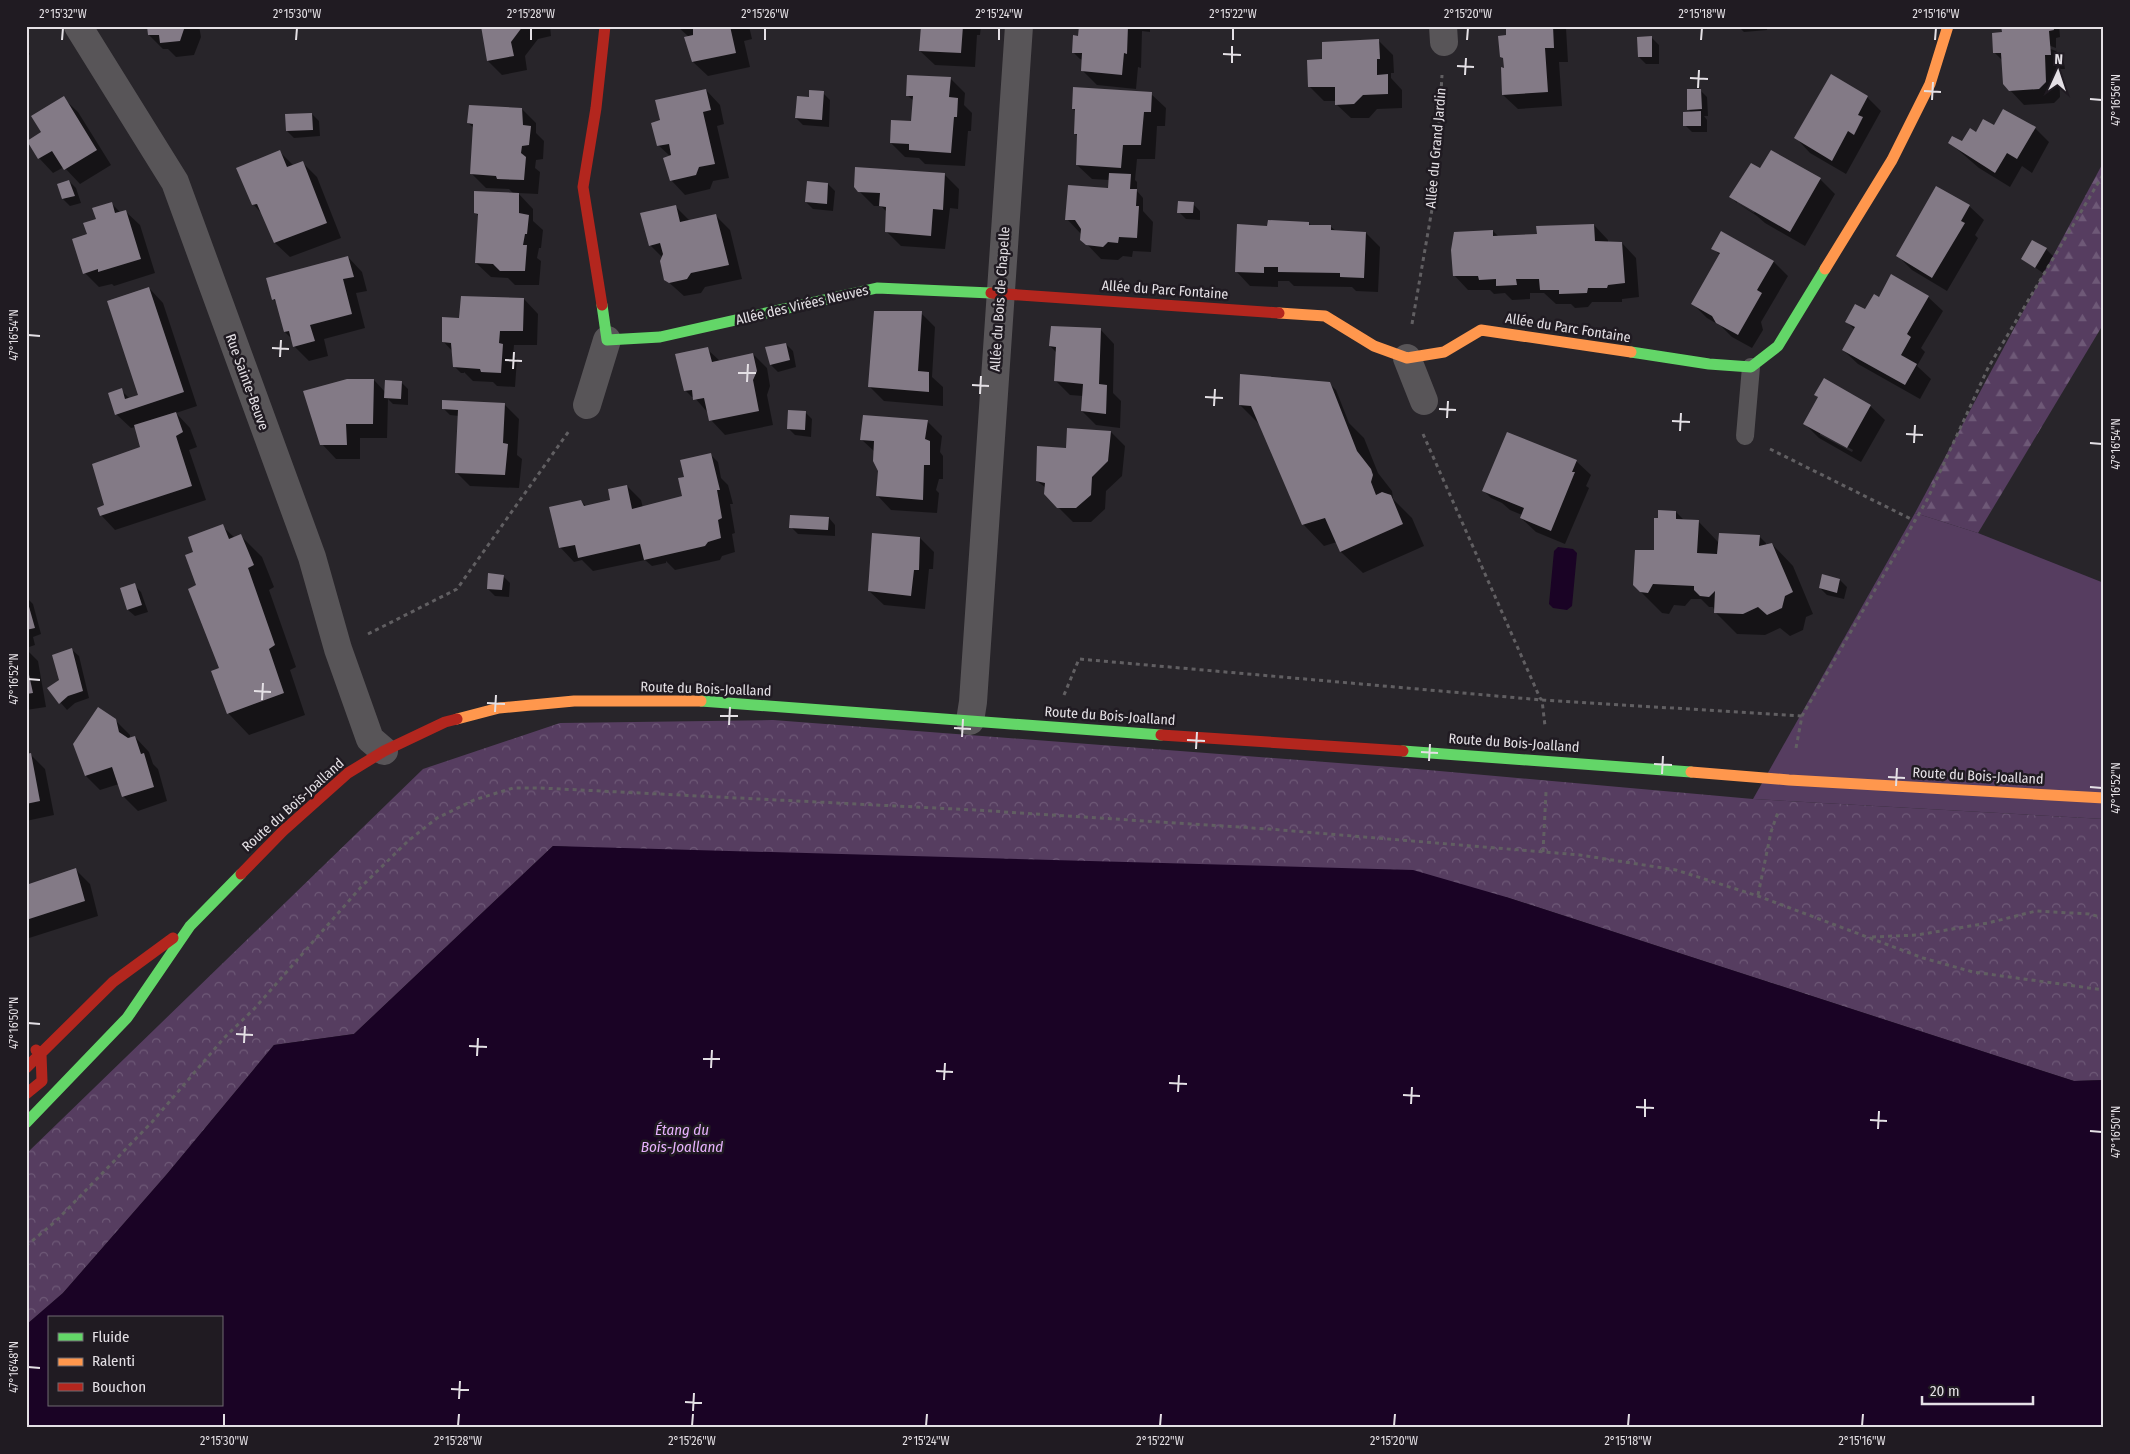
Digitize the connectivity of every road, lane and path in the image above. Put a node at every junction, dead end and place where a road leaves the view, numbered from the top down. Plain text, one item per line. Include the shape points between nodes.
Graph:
1 (78, 26) edge
2 (605, 26) edge
3 (1019, 26) edge
4 (1948, 26) edge
5 (1443, 34) edge
6 (2104, 173) edge
7 (1000, 293) junction
8 (1415, 298) dead end
9 (607, 340) junction
10 (1407, 358) junction
11 (1751, 366) junction
12 (1424, 401) joint
13 (587, 405) joint
14 (1745, 436) joint
15 (1915, 521) junction
16 (338, 649) junction
17 (1542, 700) junction
18 (1802, 716) junction
19 (970, 721) junction
20 (1056, 728) junction
21 (384, 751) junction
22 (1548, 760) junction
23 (1789, 780) junction
24 (2104, 798) edge
25 (1543, 852) junction
26 (1758, 896) junction
27 (2104, 918) edge
28 (190, 926) junction
29 (1869, 937) junction
30 (2104, 990) edge
31 (26, 1042) edge
32 (41, 1054) junction
33 (26, 1068) edge
34 (26, 1094) edge
35 (26, 1105) edge
36 (38, 1113) junction
37 (26, 1123) edge
38 (26, 1246) edge

1 - 16 street, Rue Sainte-Beuve via 175,182 312,557
2 - 9 street via 583,187
3 - 7 street, Allée du Bois de Chapelle
4 - 11 street via 1930,84 1892,160 1778,346
5 - 8 path, Allée du Grand Jardin via 1435,192
6 - 15 path via 1988,368
7 - 9 street, Allée des Virées Neuves via 877,288 660,337
7 - 10 street, Allée du Parc Fontaine via 1325,316 1374,346
7 - 19 street, Allée du Bois de Chapelle
9 - 13 street
10 - 11 street, Allée du Parc Fontaine via 1444,352 1481,330 1709,364
10 - 12 street
11 - 14 lane
12 - 17 path via 1421,430
13 - 16 path via 458,588
14 - 15 path
15 - 18 path
16 - 21 street, Rue Sainte-Beuve via 370,739
17 - 18 path
17 - 20 path via 1080,659 1055,717
17 - 22 path
18 - 23 path
19 - 20 street, Route du Bois-Joalland
19 - 21 street, Route du Bois-Joalland via 701,701 574,700 499,708 446,722
20 - 22 street, Route du Bois-Joalland
21 - 28 street, Route du Bois-Joalland via 348,774 283,831
22 - 23 street, Route du Bois-Joalland
22 - 25 path
23 - 24 street, Route du Bois-Joalland
23 - 26 path via 1771,832
25 - 26 path via 1676,870
25 - 38 path via 1269,829 833,801 513,788 474,800 437,818 408,841 360,887 152,1122 56,1221
26 - 29 path
27 - 29 path via 2036,911 1917,935
28 - 32 street, Route du Bois-Joalland via 113,982
28 - 36 street, Route du Bois-Joalland via 127,1018
29 - 30 path via 1923,958 1973,972
31 - 32 street
32 - 33 street, Route du Bois-Joalland
32 - 34 street via 42,1081
35 - 36 street
36 - 37 street, Route du Bois-Joalland

